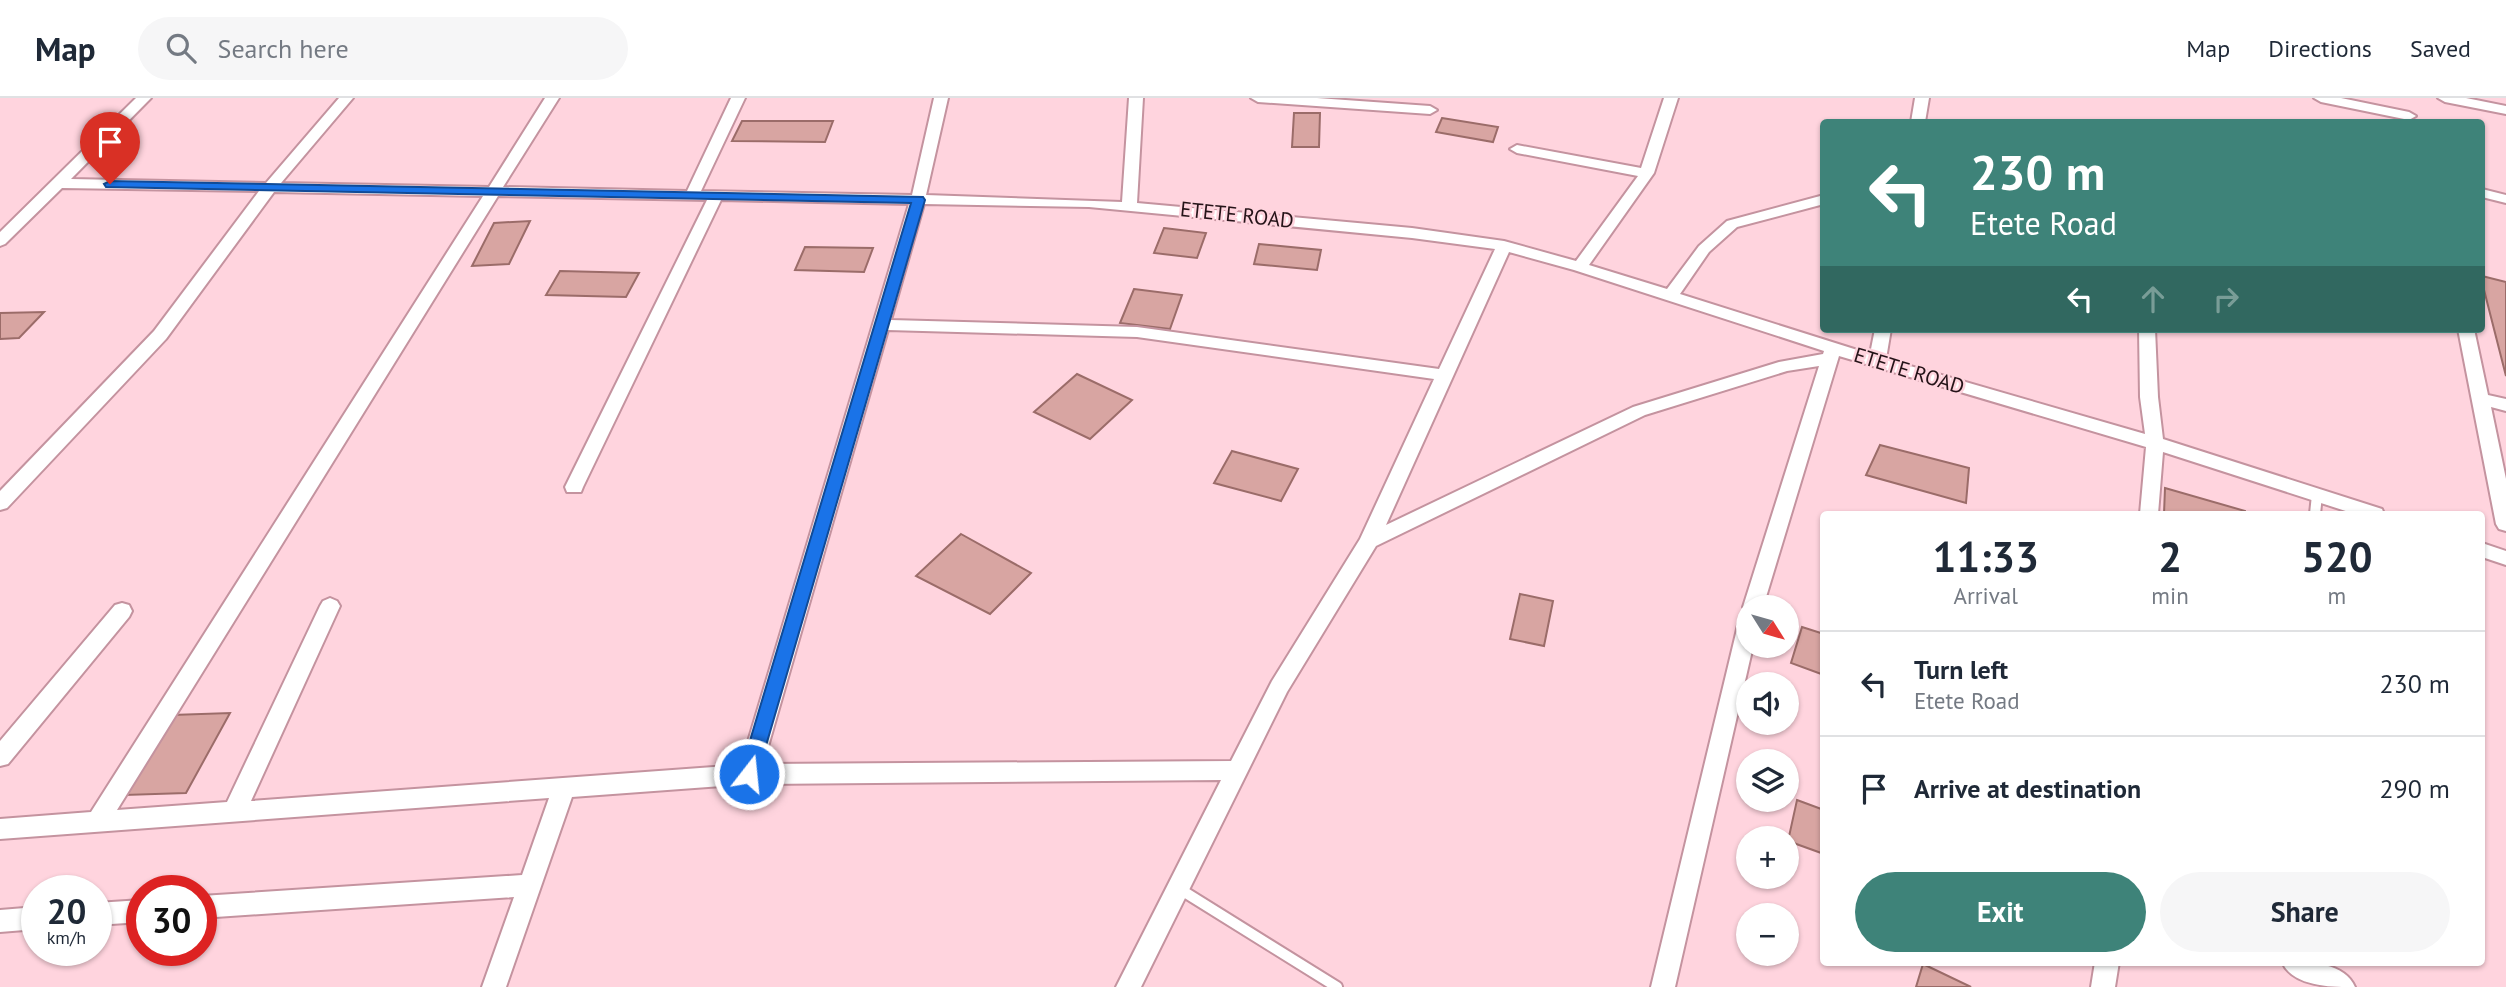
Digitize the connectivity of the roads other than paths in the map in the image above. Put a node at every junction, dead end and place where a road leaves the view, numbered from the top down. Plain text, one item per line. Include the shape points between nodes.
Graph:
1 (144, 98) edge
2 (346, 98) edge
3 (552, 98) edge
4 (738, 98) edge
5 (941, 98) edge
6 (1136, 98) edge
7 (1258, 98) edge
8 (1671, 98) edge
9 (1922, 98) edge
10 (2321, 98) edge
11 (2403, 98) edge
12 (2445, 98) edge
13 (1430, 110) dead end
14 (2506, 110) edge
15 (1918, 119) edge
16 (2411, 119) edge
17 (1517, 149) dead end
18 (1647, 173) junction
19 (57, 183) junction
20 (270, 187) junction
21 (492, 193) junction
22 (2485, 194) edge
23 (692, 195) junction
24 (716, 196) junction
25 (2506, 199) edge
26 (918, 200) junction
27 (1820, 200) edge
28 (1129, 205) junction
29 (0, 242) edge
30 (1504, 246) junction
31 (1580, 267) junction
32 (1670, 296) junction
33 (882, 326) junction
34 (1882, 333) edge
35 (2147, 333) edge
36 (2467, 333) edge
37 (1832, 353) junction
38 (1877, 362) junction
39 (1444, 375) junction
40 (2482, 399) junction
41 (2506, 405) edge
42 (2155, 443) junction
43 (574, 487) dead end
44 (2317, 495) junction
45 (0, 503) edge
46 (2149, 511) edge
47 (2315, 511) edge
48 (2366, 511) edge
49 (2506, 524) edge
50 (1368, 541) junction
51 (2485, 551) edge
52 (2506, 558) edge
53 (1756, 595) edge
54 (330, 606) dead end
55 (122, 611) dead end
56 (1740, 658) edge
57 (0, 757) edge
58 (1237, 771) junction
59 (749, 774) junction
60 (564, 788) junction
61 (234, 812) junction
62 (97, 822) junction
63 (0, 829) edge
64 (530, 885) junction
65 (1177, 888) junction
66 (217, 906) edge
67 (21, 919) edge
68 (0, 921) edge
69 (2106, 966) edge
70 (2302, 966) edge
71 (494, 987) edge
72 (1128, 987) edge
73 (1338, 987) edge
74 (1663, 987) edge
75 (2103, 987) edge
76 (2343, 987) edge

1 - 19 street
2 - 20 street
3 - 21 street
4 - 23 street
5 - 26 street
6 - 28 street
7 - 13 street
8 - 18 street
9 - 15 street
10 - 16 street
11 - 16 street
12 - 14 street
17 - 18 street
18 - 31 street
19 - 20 street, ETETE ROAD
19 - 29 street
20 - 21 street, ETETE ROAD
20 - 45 street via 160,335
21 - 23 street, ETETE ROAD
21 - 62 street
22 - 25 street
23 - 24 street, ETETE ROAD
24 - 26 street, ETETE ROAD
24 - 43 street
26 - 28 street, ETETE ROAD
26 - 33 street
27 - 32 street via 1732,224 1704,249
28 - 30 street, ETETE ROAD
30 - 31 street, ETETE ROAD
30 - 39 street
31 - 32 street, ETETE ROAD
32 - 37 street, ETETE ROAD
33 - 39 street via 1137,332
33 - 59 street
34 - 38 street
35 - 42 street
36 - 40 street
37 - 38 street, ETETE ROAD
37 - 50 street via 1639,411
37 - 53 street
38 - 42 street, ETETE ROAD
39 - 50 street
40 - 41 street
40 - 49 street
42 - 44 street, ETETE ROAD
42 - 46 street
44 - 47 lane
44 - 48 street, ETETE ROAD
50 - 58 street via 1279,687
51 - 52 street
54 - 61 street
55 - 57 street
56 - 74 street
58 - 59 street
58 - 65 street
59 - 60 street
60 - 61 street
60 - 64 street
61 - 62 street
62 - 63 street
64 - 66 street
64 - 71 street
65 - 72 street
65 - 73 lane
67 - 68 street
69 - 75 street
70 - 76 street

